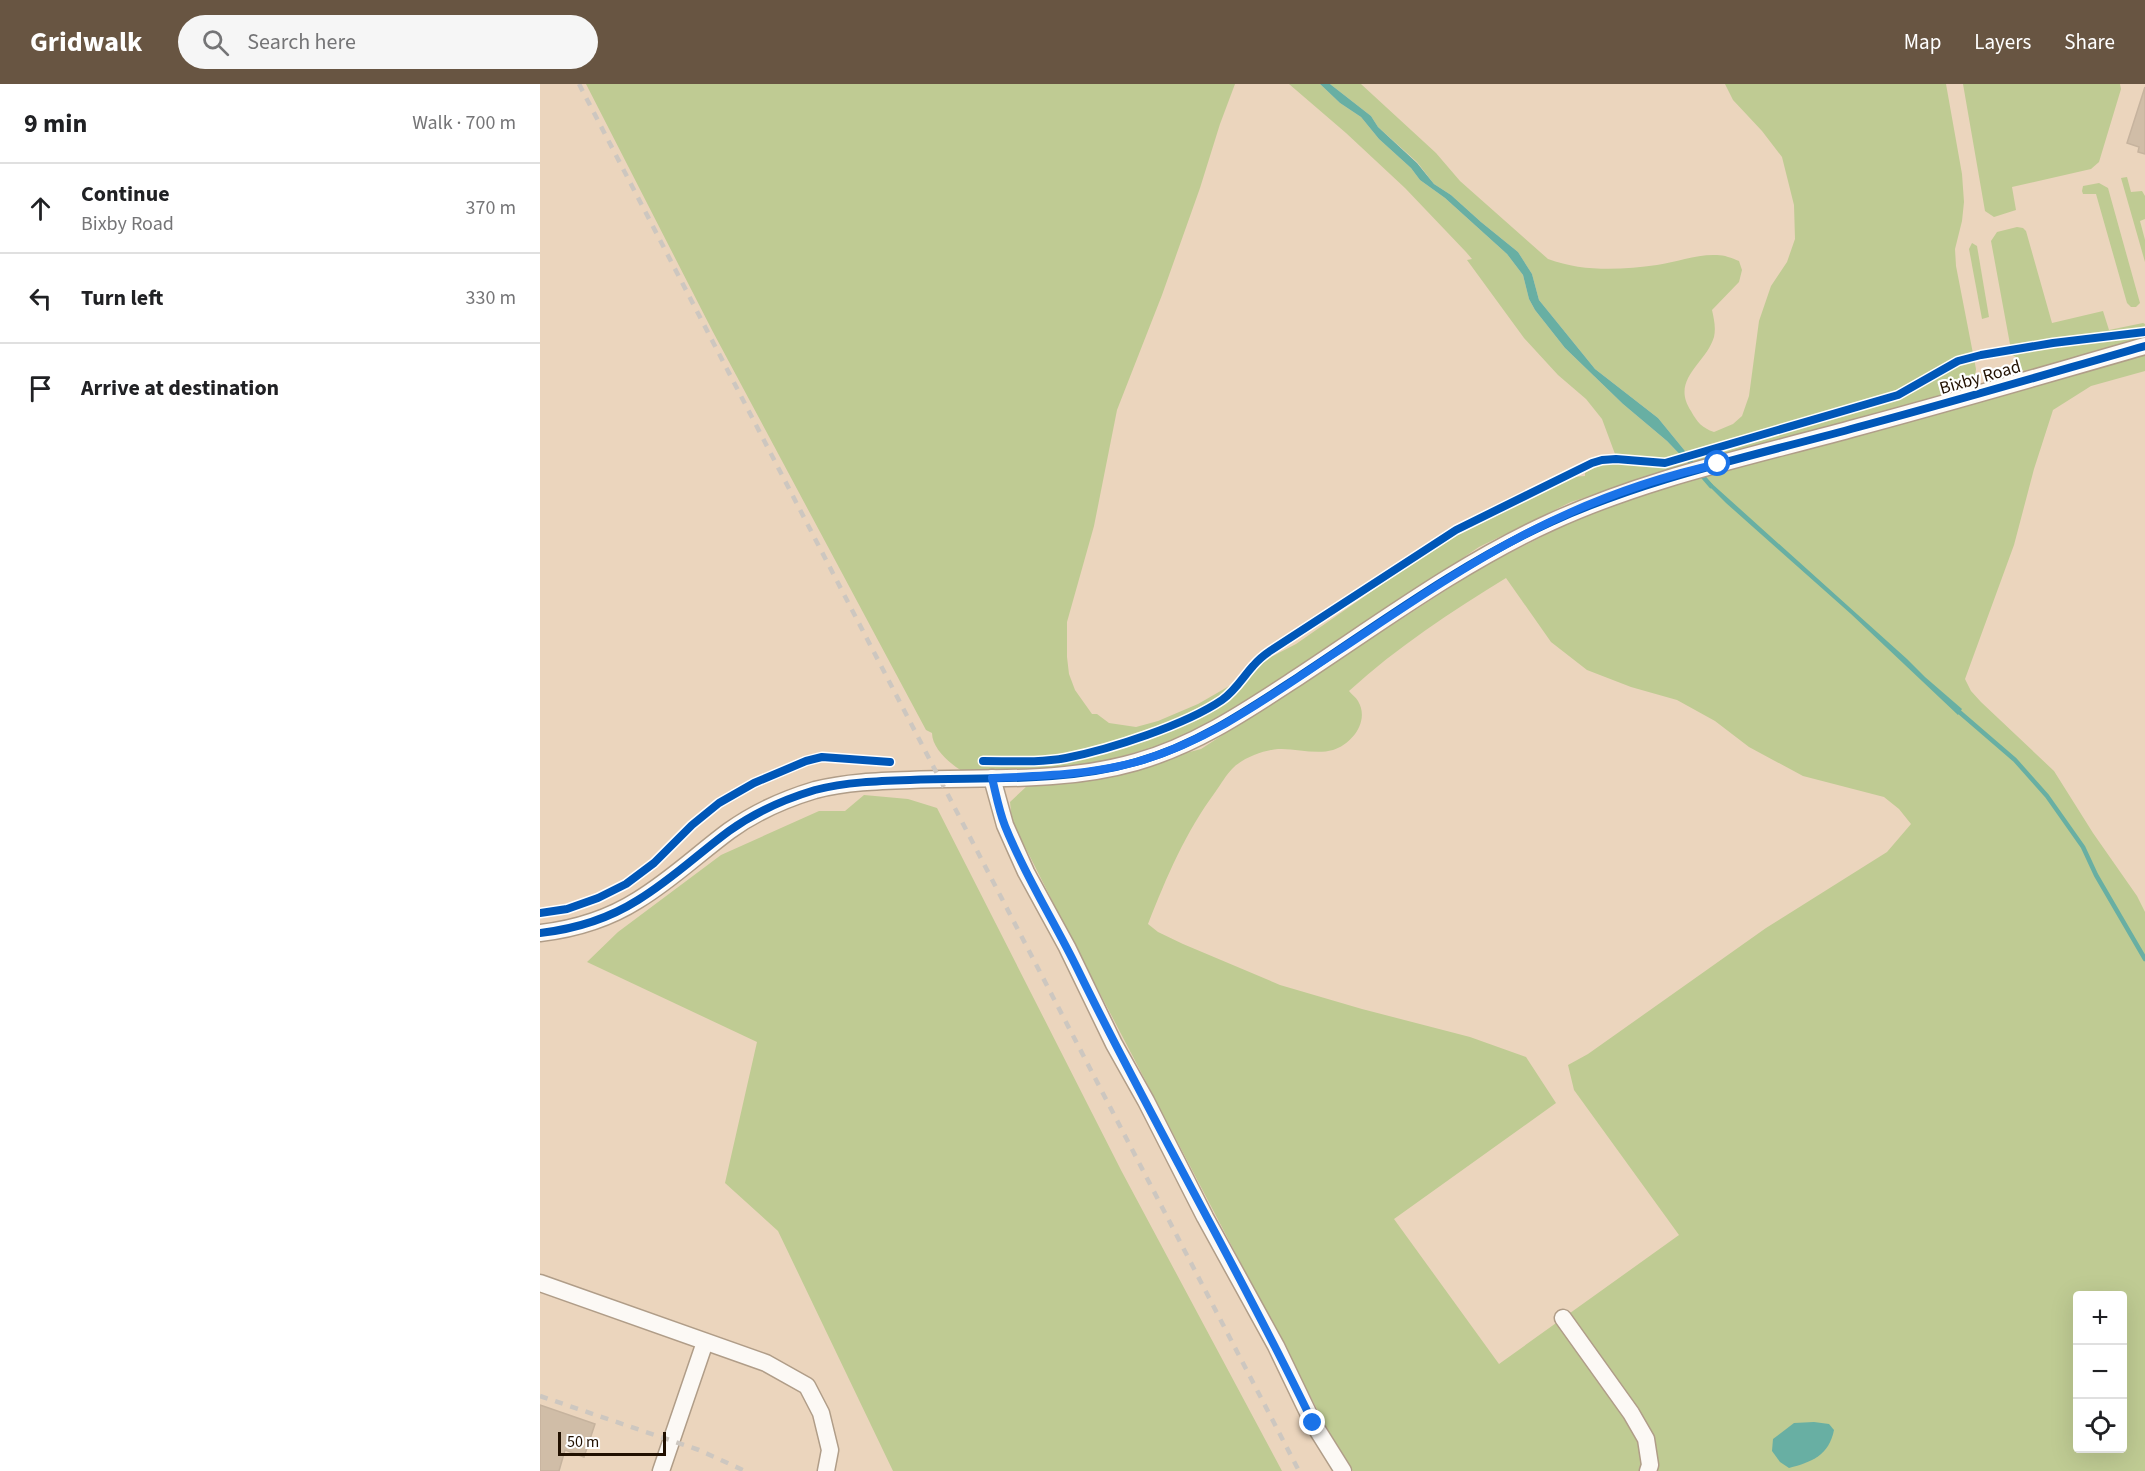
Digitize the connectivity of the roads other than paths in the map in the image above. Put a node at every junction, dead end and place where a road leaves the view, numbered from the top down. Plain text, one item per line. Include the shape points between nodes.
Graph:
1 (2145, 346) edge
2 (992, 778) junction
3 (540, 933) edge
4 (540, 1283) edge
5 (1563, 1318) dead end
6 (705, 1341) junction
7 (661, 1471) edge
8 (826, 1471) edge
9 (1343, 1471) edge
10 (1648, 1471) edge

1 - 2 street, Bixby Road via 1635,488 1517,538 1440,584 1239,717 1202,736 1137,762 1108,768 1077,774
2 - 3 street, Bixby Road via 865,782 798,796 730,830 661,885 620,911 578,927
2 - 9 street via 1005,825 1026,872 1313,1423
4 - 6 street
5 - 10 street via 1646,1439
6 - 7 street
6 - 8 street via 766,1363 807,1386 821,1413 830,1450

